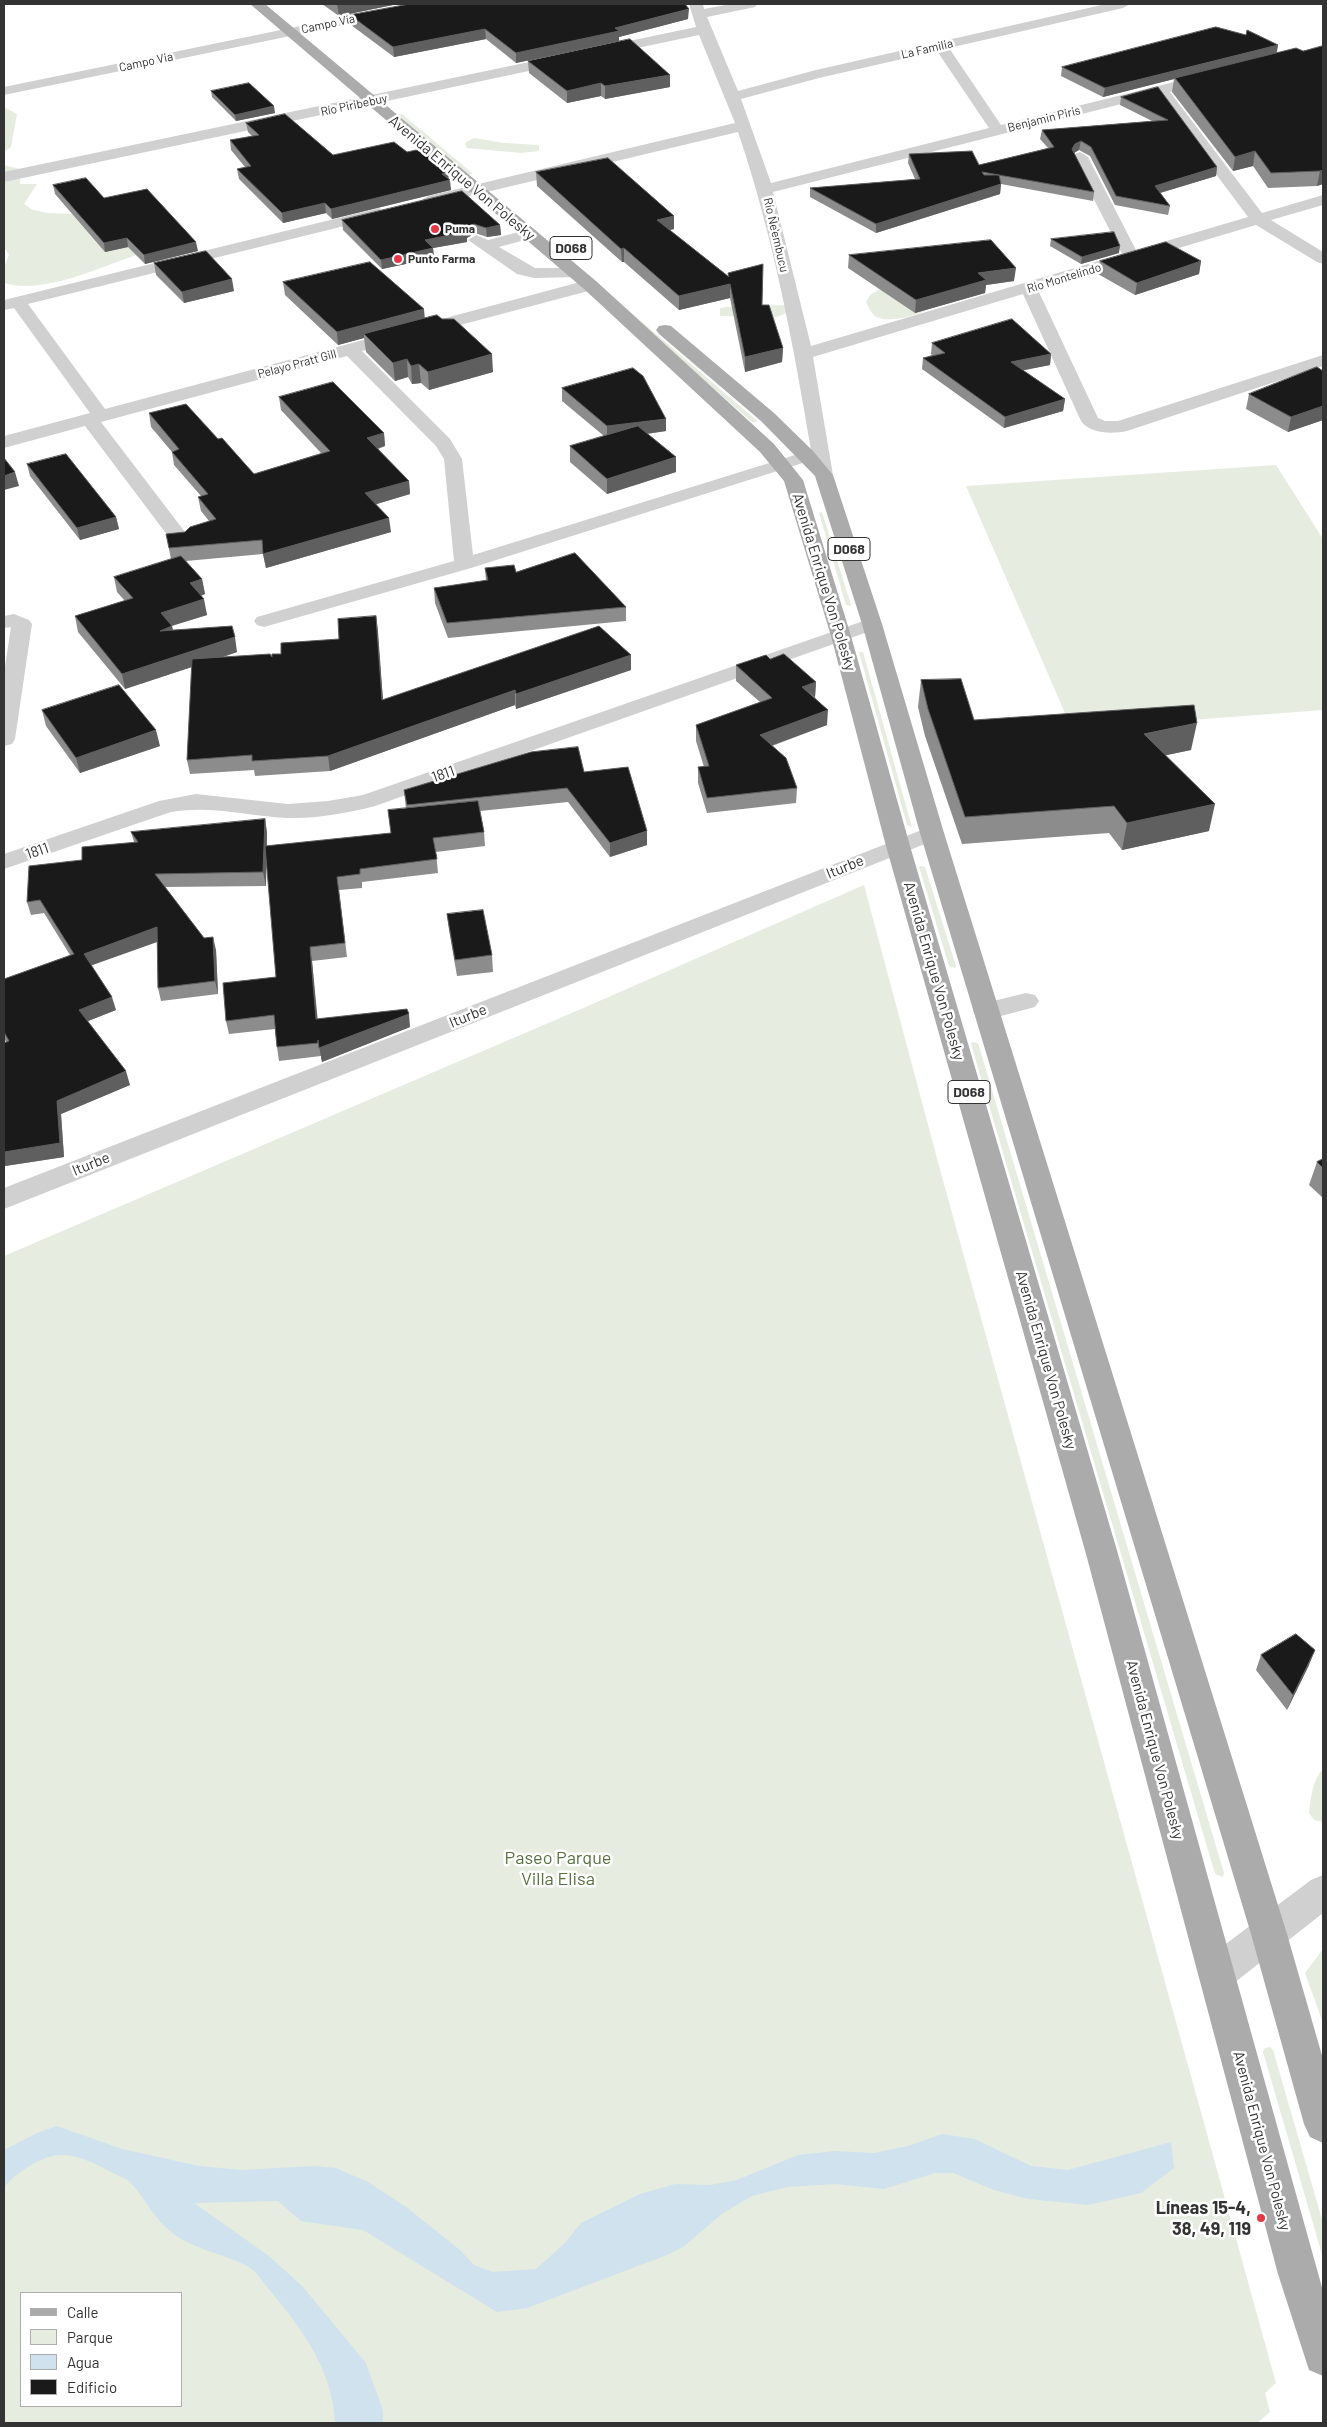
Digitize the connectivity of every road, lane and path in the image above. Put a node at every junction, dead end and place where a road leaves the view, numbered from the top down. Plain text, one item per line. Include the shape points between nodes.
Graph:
1 (257, 4) edge
2 (426, 4) edge
3 (750, 4) edge
4 (1122, 4) edge
5 (697, 9) edge
6 (300, 25) junction
7 (704, 30) junction
8 (327, 40) dead end
9 (940, 46) junction
10 (1228, 73) edge
11 (1162, 90) junction
12 (4, 91) edge
13 (381, 94) junction
14 (733, 96) junction
15 (409, 109) dead end
16 (742, 126) junction
17 (998, 130) junction
18 (1080, 158) dead end
19 (4, 177) edge
20 (486, 182) junction
21 (765, 189) junction
22 (513, 198) dead end
23 (1323, 200) edge
24 (398, 208) edge
25 (442, 213) edge
26 (1258, 219) junction
27 (540, 227) junction
28 (1132, 258) junction
29 (1323, 259) edge
30 (582, 279) junction
31 (1029, 289) junction
32 (619, 290) dead end
33 (11, 304) edge
34 (657, 322) dead end
35 (350, 349) junction
36 (804, 354) junction
37 (1323, 360) edge
38 (95, 418) junction
39 (4, 442) edge
40 (808, 456) junction
41 (781, 463) junction
42 (824, 475) junction
43 (181, 540) edge
44 (464, 564) junction
45 (264, 621) dead end
46 (4, 622) edge
47 (872, 624) junction
48 (841, 636) junction
49 (4, 739) edge
50 (932, 833) junction
51 (898, 846) junction
52 (4, 862) edge
53 (1026, 1000) dead end
54 (986, 1010) junction
55 (947, 1014) junction
56 (4, 1198) edge
57 (1323, 1892) edge
58 (1269, 1934) junction
59 (1216, 1974) junction
60 (1323, 2124) edge
61 (1323, 2356) edge

1 - 6 main road, Avenida Enrique Von Polesky / D068
2 - 6 street, Campo Vía
3 - 5 street
4 - 9 street, La Familia
5 - 7 street, Río Ñe'embucu
6 - 8 main road, Avenida Enrique Von Polesky / D068
6 - 12 street, Campo Via
6 - 13 main road, Avenida Enrique Von Polesky / D068
7 - 13 street, Río Piribebuy
7 - 14 street, Río Ñe'embucu
9 - 14 street, La Familia
9 - 17 street
10 - 11 street, Benjamin Piris
11 - 17 street, Benjamin Piris
11 - 26 street
13 - 15 main road, Avenida Enrique Von Polesky / D068
13 - 19 street, Río Piribebuy
13 - 20 main road, Avenida Enrique Von Polesky / D068
14 - 16 street, Río Ñe'embucu
16 - 20 street
16 - 21 street, Río Ñe'embucu
17 - 21 street, Benjamin Piris
18 - 28 street
20 - 22 main road, Avenida Enrique Von Polesky / D068
20 - 25 street via 421,202
20 - 27 main road, Avenida Enrique Von Polesky / D068
21 - 36 street, Río Ñe'embucu
23 - 26 street, Rio Montelindo
24 - 33 street
26 - 28 street, Rio Montelindo
26 - 29 street
27 - 30 main road, Avenida Enrique Von Polesky / D068
27 - 30 street via 480,243 524,270
27 - 32 main road, Avenida Enrique Von Polesky / D068
28 - 31 street, Rio Montelindo
30 - 35 street, Pelayo Pratt Gill
30 - 41 main road, Avenida Enrique Von Polesky / D068
31 - 36 street, Rio Montelindo
31 - 37 street via 1090,421 1102,427 1120,427
33 - 38 street
34 - 40 main road, D068
35 - 38 street, Pelayo Pratt Gill
35 - 44 street via 443,443 452,459
36 - 42 street, Río Ñe'embucu
38 - 39 street, Pelayo Pratt Gill
38 - 43 street
40 - 41 street
40 - 42 main road, D068
41 - 44 street
41 - 48 main road, Avenida Enrique Von Polesky / D068 via 792,480 805,514
42 - 47 main road, D068
44 - 45 street
46 - 49 street via 14,620 22,624
47 - 48 street, 1811
47 - 50 main road, D068
48 - 51 main road, Avenida Enrique Von Polesky / D068
48 - 52 street, 1811 via 367,801 328,808 288,810 196,802 167,806
50 - 51 street, Iturbe
50 - 54 main road, D068
51 - 55 main road, Avenida Enrique Von Polesky / D068
51 - 56 street, Iturbe
53 - 54 street
54 - 55 main road
54 - 58 main road, D068
55 - 59 main road, Avenida Enrique Von Polesky / D068 via 1102,1554
57 - 58 street
58 - 59 street
58 - 60 main road, D068
59 - 61 main road, Avenida Enrique Von Polesky / D068

